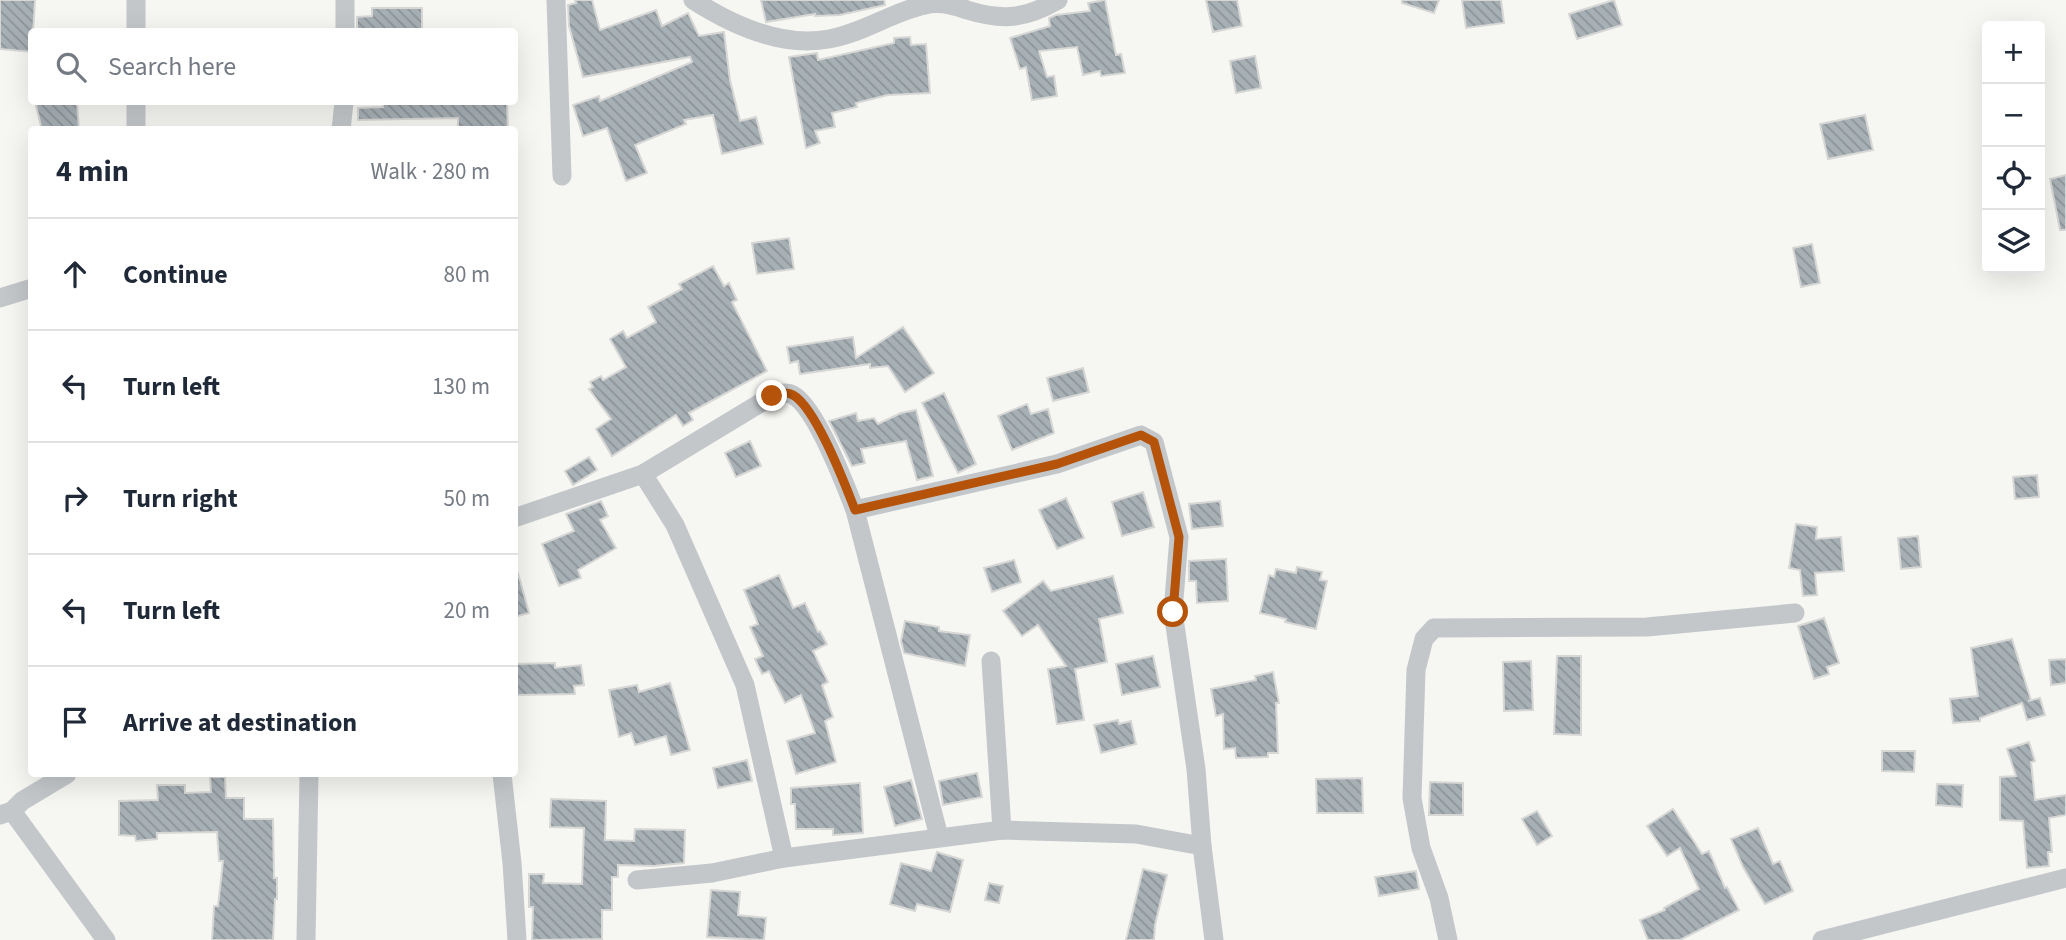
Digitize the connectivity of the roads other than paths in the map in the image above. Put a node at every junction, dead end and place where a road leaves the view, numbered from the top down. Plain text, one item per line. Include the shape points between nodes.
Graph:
1 (136, 0) edge
2 (345, 0) edge
3 (556, 0) edge
4 (693, 0) edge
5 (1058, 0) edge
6 (136, 28) edge
7 (345, 28) edge
8 (136, 105) edge
9 (344, 105) edge
10 (136, 126) edge
11 (341, 126) edge
12 (562, 176) dead end
13 (28, 289) edge
14 (0, 298) edge
15 (643, 474) junction
16 (855, 510) junction
17 (518, 517) edge
18 (1795, 613) dead end
19 (991, 661) dead end
20 (62, 777) edge
21 (309, 777) edge
22 (502, 777) edge
23 (6, 813) edge
24 (1002, 830) junction
25 (939, 837) junction
26 (1202, 846) junction
27 (784, 858) junction
28 (2066, 878) edge
29 (637, 880) dead end
30 (106, 940) edge
31 (306, 940) edge
32 (517, 940) edge
33 (1214, 940) edge
34 (1448, 940) edge
35 (1822, 940) edge

1 - 6 street
2 - 7 street
3 - 12 street
4 - 5 street via 754,32 799,41 830,39 931,3 1012,18
8 - 10 street
9 - 11 street
13 - 14 street
15 - 16 street via 786,392 803,404 817,426 837,461
15 - 17 street
15 - 27 street via 675,525 745,685
16 - 25 street
16 - 26 street via 1057,464 1141,435 1154,442 1179,537 1173,612
18 - 34 street via 1647,627 1434,628 1429,632 1416,670 1412,798 1421,848
19 - 24 street
20 - 23 street
21 - 31 street
22 - 32 street
23 - 30 street
24 - 25 street
24 - 26 street via 1136,834
25 - 27 street
26 - 33 street
27 - 29 street via 712,873
28 - 35 street

